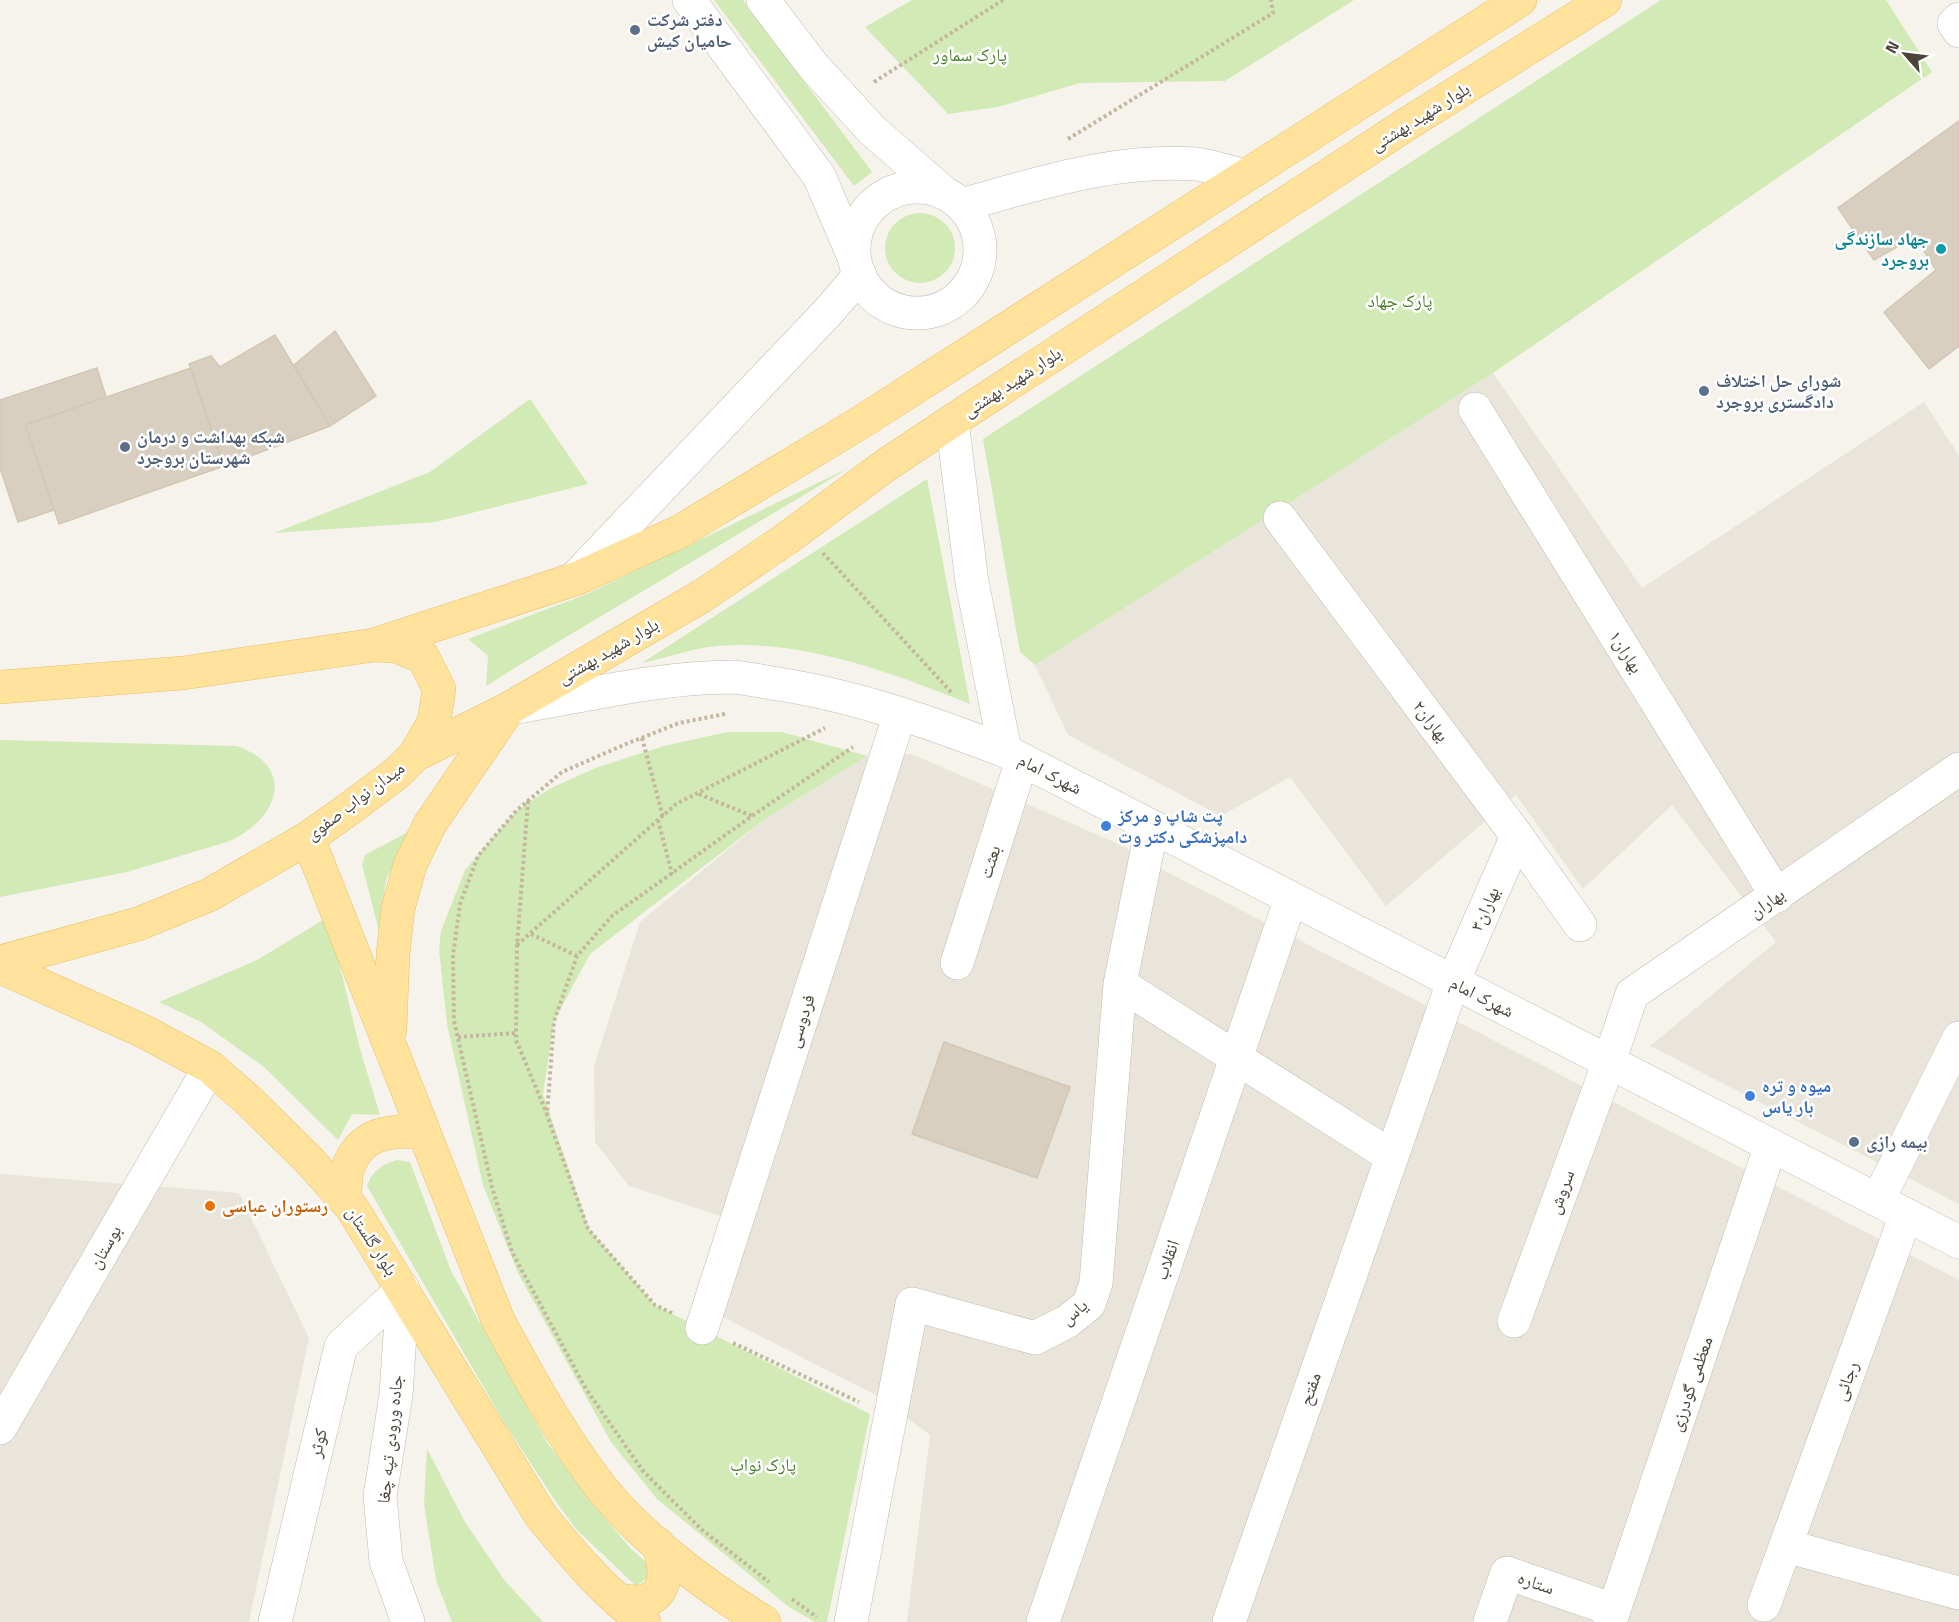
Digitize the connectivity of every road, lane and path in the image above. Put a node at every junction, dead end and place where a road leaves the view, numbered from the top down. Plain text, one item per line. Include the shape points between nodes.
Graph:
1 (689, 0) edge
2 (763, 0) edge
3 (1003, 0) edge
4 (1271, 0) edge
5 (1520, 0) edge
6 (1605, 0) edge
7 (1959, 19) edge
8 (1959, 31) edge
9 (845, 100) junction
10 (1062, 143) dead end
11 (1245, 176) junction
12 (952, 198) junction
13 (857, 266) junction
14 (1475, 409) dead end
15 (952, 421) junction
16 (1280, 519) dead end
17 (800, 528) junction
18 (574, 579) junction
19 (374, 645) junction
20 (0, 687) edge
21 (958, 700) dead end
22 (508, 709) junction
23 (886, 710) junction
24 (731, 713) dead end
25 (642, 738) junction
26 (415, 754) junction
27 (1014, 756) junction
28 (1959, 769) edge
29 (698, 794) junction
30 (528, 801) junction
31 (752, 816) junction
32 (660, 818) junction
33 (1152, 827) junction
34 (1517, 836) junction
35 (308, 837) junction
36 (672, 874) junction
37 (1777, 896) junction
38 (1291, 898) junction
39 (1580, 925) dead end
40 (531, 934) junction
41 (517, 945) junction
42 (577, 956) junction
43 (0, 962) edge
44 (957, 963) dead end
45 (0, 968) edge
46 (1453, 982) junction
47 (1120, 984) junction
48 (516, 1033) junction
49 (458, 1038) junction
50 (1959, 1038) edge
51 (390, 1043) junction
52 (1237, 1058) junction
53 (1609, 1062) junction
54 (210, 1067) junction
55 (547, 1115) junction
56 (424, 1132) junction
57 (1771, 1145) junction
58 (1391, 1156) junction
59 (345, 1200) junction
60 (1892, 1208) junction
61 (1959, 1242) edge
62 (403, 1289) junction
63 (1514, 1321) dead end
64 (702, 1328) junction
65 (890, 1417) junction
66 (0, 1428) edge
67 (658, 1544) junction
68 (1786, 1546) junction
69 (774, 1585) dead end
70 (783, 1592) dead end
71 (1959, 1593) edge
72 (616, 1599) junction
73 (1764, 1605) dead end
74 (1612, 1616) edge
75 (275, 1622) edge
76 (408, 1622) edge
77 (644, 1622) edge
78 (764, 1622) edge
79 (824, 1622) edge
80 (851, 1622) edge
81 (1043, 1622) edge
82 (1229, 1622) edge
83 (1490, 1622) edge

1 - 13 street via 819,176
2 - 9 street via 814,67
3 - 9 path
4 - 10 path via 1273,13
5 - 11 main road
6 - 15 main road, بلوار شهید بهشتی via 1407,124
7 - 8 street via 1954,24
9 - 12 street via 872,130
11 - 12 street via 1198,164 1149,164 1095,170
11 - 18 main road via 765,482 679,532
12 - 13 street via 926,187 905,187 886,195 870,207 859,224 854,244
12 - 13 street via 974,222 980,242 978,263 970,283 956,299 938,310 896,310 877,299 863,283
13 - 18 street via 827,313
14 - 37 street, بهاران۱
15 - 17 main road, بلوار شهید بهشتی
15 - 27 street via 972,582
16 - 34 street, بهاران۲
17 - 21 path
17 - 22 main road, بلوار شهید بهشتی via 702,596
18 - 19 main road
19 - 20 main road, میدان نواب صفوی via 183,673
19 - 26 main road, میدان نواب صفوی via 396,646 423,657 440,689 434,722
22 - 23 street, شهرک امام via 670,681 735,677 798,687
22 - 26 main road, بلوار شهید بهشتی
22 - 51 main road via 430,824 410,865 398,909
23 - 27 street, شهرک امام via 937,725
23 - 29 path
23 - 31 path
23 - 64 street, فردوسی
24 - 25 path via 679,723
25 - 30 path via 562,772
25 - 32 path
26 - 35 main road, میدان نواب صفوی via 373,791
27 - 33 street, شهرک امام
27 - 44 street, بعثت
28 - 37 street, بهاران
29 - 31 path
29 - 32 path via 676,804
30 - 41 path
30 - 49 path via 478,856 460,904 453,956
31 - 36 path
32 - 36 path
32 - 40 path
33 - 38 street, شهرک امام
33 - 47 street, یاس
34 - 39 street, بهاران۲
34 - 46 street, بهاران۳
35 - 43 main road, میدان نواب صفوی via 209,895 148,920
35 - 51 main road
36 - 42 path via 612,916
37 - 53 street, بهاران via 1632,994
38 - 46 street, شهرک امام
38 - 52 street, انقلاب
40 - 41 path
40 - 42 path
41 - 48 path
42 - 55 path via 554,1021
45 - 54 main road, بلوار گلستان via 143,1030
46 - 53 street, شهرک امام
46 - 58 street, مفتح
47 - 52 street
47 - 65 street, یاس via 1096,1283 1089,1304 1068,1321 1035,1338 912,1304
48 - 49 path
48 - 55 path
49 - 69 path via 492,1187 512,1252 586,1389 642,1471 702,1529
50 - 60 street, رجائی
51 - 56 main road
52 - 58 street
52 - 81 street, انقلاب
53 - 57 street, شهرک امام
53 - 63 street, سروش
54 - 59 main road, بلوار گلستان via 308,1159
54 - 66 street, بوستان
55 - 64 path via 588,1229 655,1305
56 - 59 main road via 386,1132 368,1139 356,1152 347,1172
56 - 67 main road via 498,1320 537,1392 594,1479 632,1522
57 - 60 street, شهرک امام
57 - 74 street, معظمی گودرزی
58 - 82 street, مفتح
59 - 62 main road, بلوار گلستان
60 - 61 street, شهرک امام
60 - 68 street, رجائی
62 - 72 main road, بلوار گلستان via 541,1516
62 - 75 street, کوثر via 341,1346
62 - 76 street, جاده ورودی تپه چغا via 396,1395 380,1496 386,1561
64 - 65 path
65 - 80 street, یاس
67 - 72 main road via 664,1562 660,1590 639,1601
67 - 78 main road via 705,1584
68 - 71 street
68 - 73 street, رجائی
70 - 79 path
72 - 77 main road, بلوار گلستان
74 - 83 street, ستاره via 1507,1573

